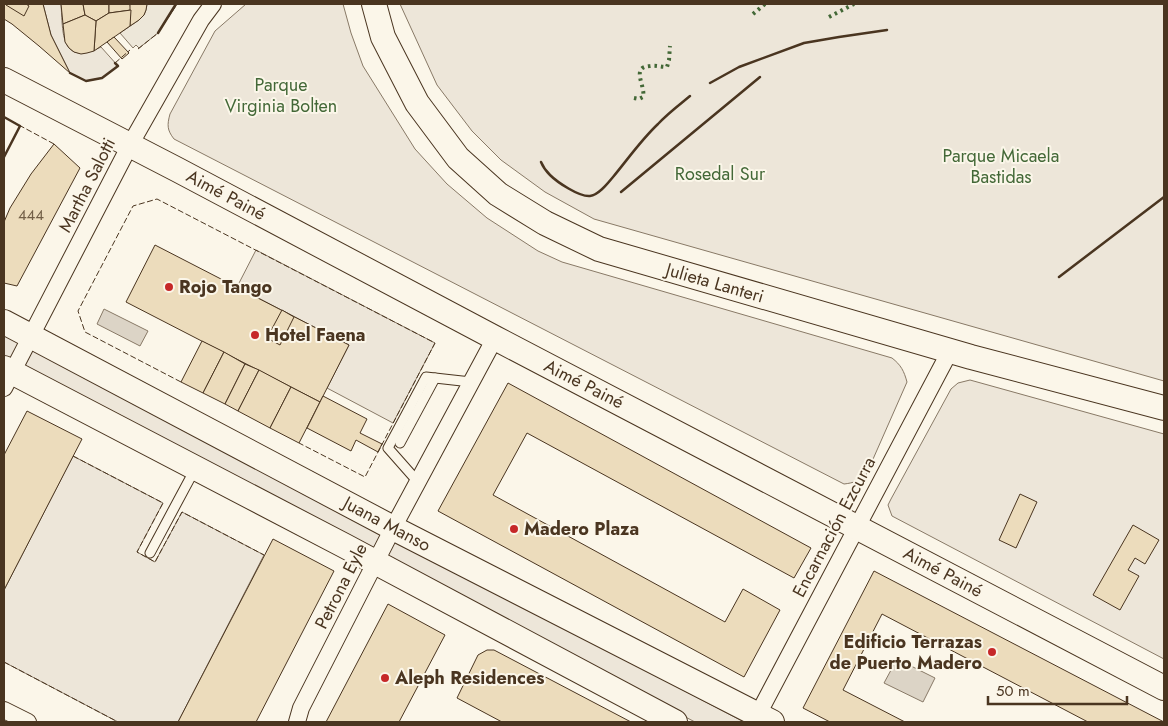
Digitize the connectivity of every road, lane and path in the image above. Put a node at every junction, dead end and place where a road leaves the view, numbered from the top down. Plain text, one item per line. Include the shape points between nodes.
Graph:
1 (213, 4) edge
2 (374, 4) edge
3 (4, 80) edge
4 (130, 145) junction
5 (4, 322) edge
6 (31, 337) junction
7 (495, 338) junction
8 (950, 351) junction
9 (6, 376) edge
10 (435, 378) junction
11 (471, 382) junction
12 (1164, 408) edge
13 (400, 442) dead end
14 (195, 468) junction
15 (418, 482) junction
16 (858, 527) junction
17 (393, 528) junction
18 (150, 553) dead end
19 (376, 563) junction
20 (1164, 688) edge
21 (4, 710) edge
22 (761, 720) edge
23 (28, 722) edge
24 (297, 722) edge
25 (675, 722) edge

1 - 4 street, Martha Salotti
2 - 8 street, Julieta Lanteri via 382,37 417,103 458,158 498,194 545,223 599,249
3 - 4 street, Aimé Painé
4 - 6 street, Martha Salotti
4 - 7 street, Aimé Painé
5 - 6 street, Juana Manso
6 - 9 street, Martha Salotti
6 - 17 street, Juana Manso
7 - 11 street, Petrona Eyle
7 - 16 street, Aimé Painé
8 - 12 street, Julieta Lanteri
8 - 16 street, Encarnación Ezcurra
9 - 14 street
10 - 11 lane
10 - 13 lane
10 - 15 lane via 426,377 388,448
11 - 15 street, Petrona Eyle
14 - 18 lane
14 - 19 street
15 - 17 street, Petrona Eyle
16 - 20 street, Aimé Painé
16 - 22 street, Encarnación Ezcurra
17 - 19 street, Petrona Eyle
17 - 22 street, Juana Manso
19 - 24 street, Petrona Eyle via 301,708
19 - 25 street
21 - 23 street

